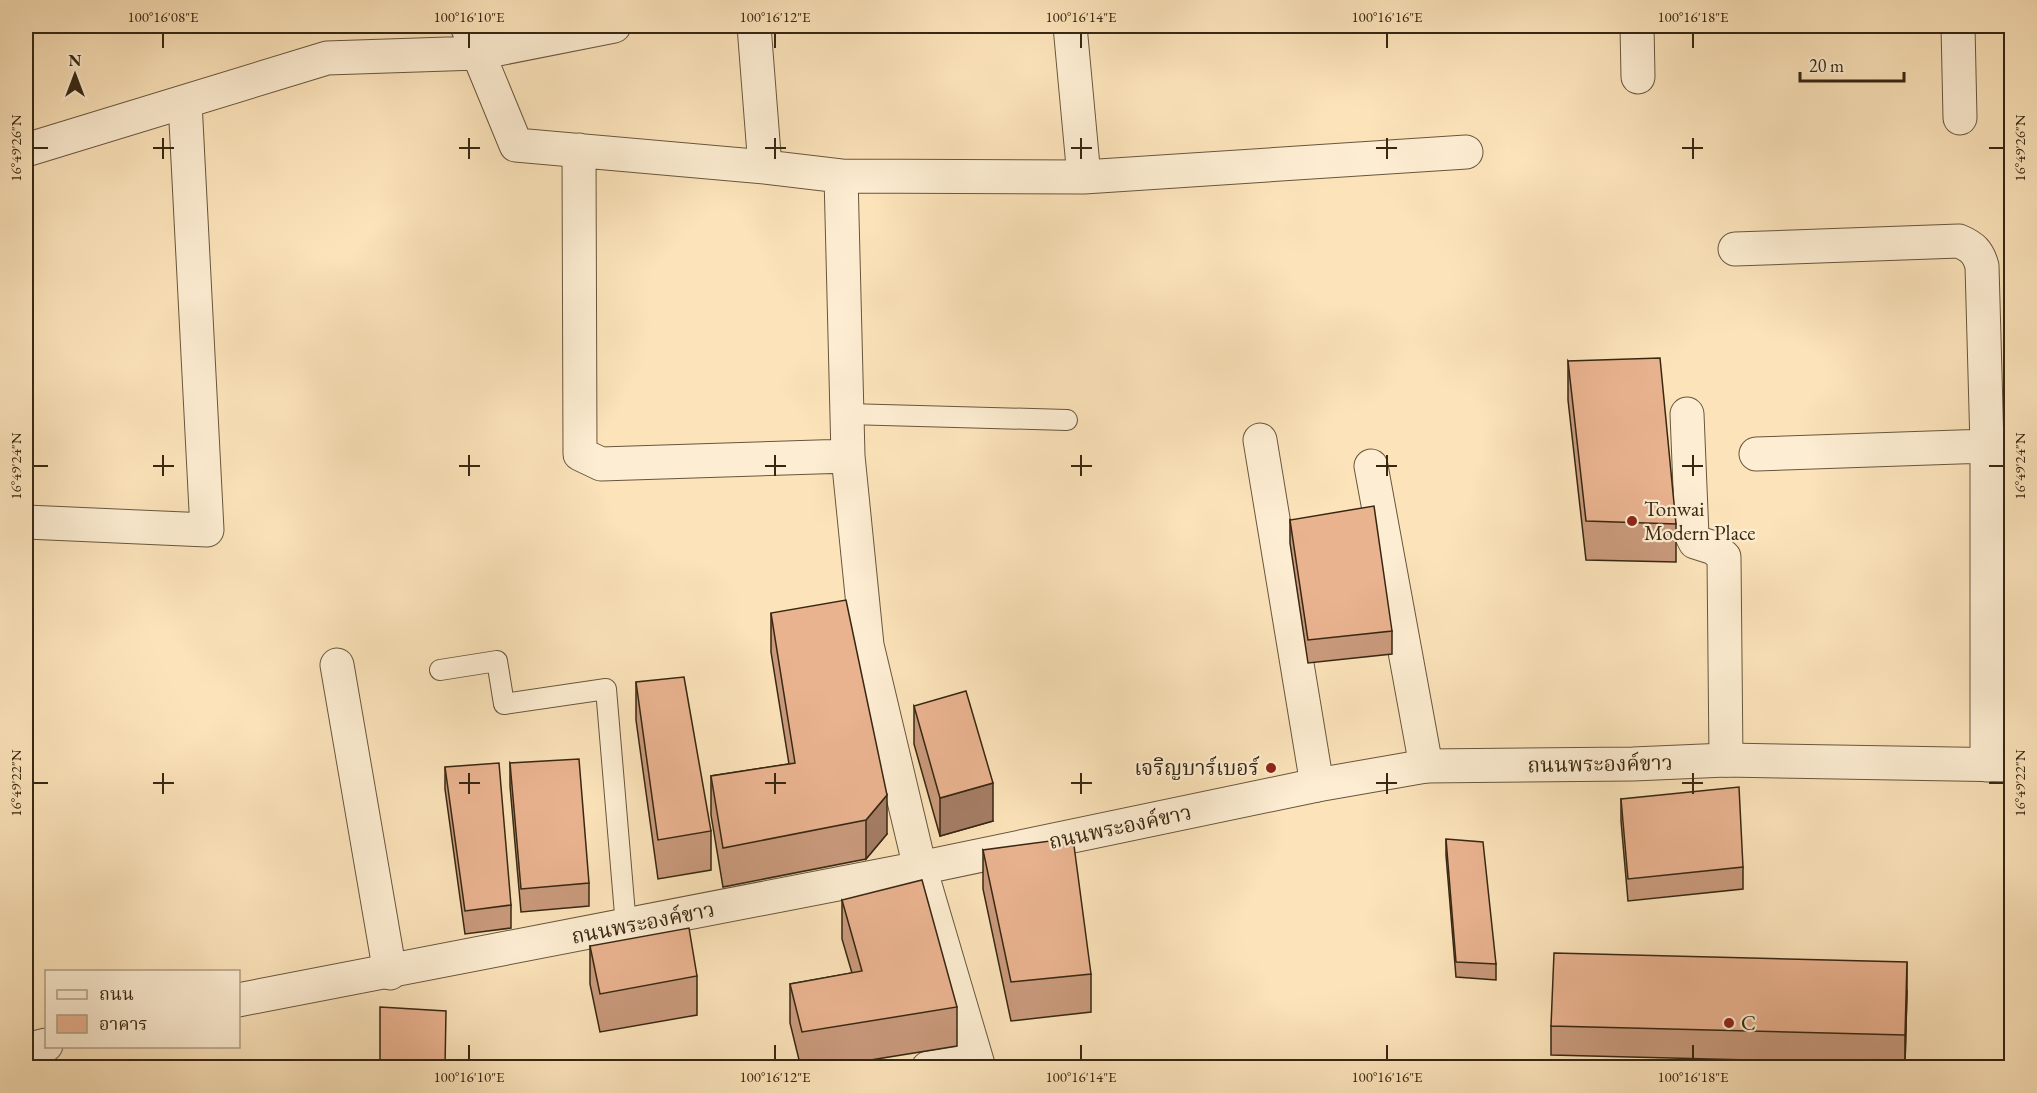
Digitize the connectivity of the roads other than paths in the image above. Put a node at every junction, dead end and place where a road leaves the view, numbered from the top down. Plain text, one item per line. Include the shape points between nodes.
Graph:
1 (614, 26) edge
2 (754, 26) edge
3 (1070, 26) edge
4 (1637, 26) edge
5 (1958, 26) edge
6 (473, 39) edge
7 (1638, 76) dead end
8 (185, 102) junction
9 (1960, 118) dead end
10 (26, 150) edge
11 (579, 150) junction
12 (1466, 152) dead end
13 (765, 167) junction
14 (841, 176) junction
15 (1084, 177) junction
16 (1735, 249) dead end
17 (847, 414) junction
18 (1687, 414) dead end
19 (1067, 420) dead end
20 (1260, 440) dead end
21 (1987, 446) junction
22 (1756, 454) dead end
23 (848, 456) junction
24 (1371, 466) dead end
25 (26, 522) edge
26 (338, 665) dead end
27 (440, 670) dead end
28 (1726, 760) junction
29 (1999, 765) edge
30 (1426, 766) junction
31 (1317, 785) junction
32 (920, 868) junction
33 (626, 926) junction
34 (390, 973) junction
35 (240, 1000) edge
36 (45, 1045) edge
37 (26, 1050) edge
38 (977, 1064) edge
39 (928, 1068) edge

1 - 6 street
2 - 13 street
3 - 15 street
4 - 7 street
5 - 9 street
6 - 8 street via 327,58
6 - 11 street via 516,145
8 - 10 street
8 - 25 street via 207,530
11 - 13 street
11 - 23 street via 580,454 601,464
12 - 15 street
13 - 14 street
14 - 15 street
14 - 17 street
16 - 21 street via 1959,241 1971,246 1982,266
17 - 19 lane
17 - 23 street
18 - 28 street via 1692,536 1695,542 1714,548 1724,557
20 - 31 street
21 - 22 street
21 - 29 street
23 - 32 street via 867,645
24 - 30 street
26 - 34 street
27 - 33 lane via 497,661 504,704 606,689
28 - 29 street, ถนนพระองค์ขาว
28 - 30 street, ถนนพระองค์ขาว
30 - 31 street, ถนนพระองค์ขาว
31 - 32 street, ถนนพระองค์ขาว
32 - 33 street, ถนนพระองค์ขาว
32 - 38 street
33 - 34 street, ถนนพระองค์ขาว
34 - 35 street, ถนนพระองค์ขาว
36 - 37 street
38 - 39 street

